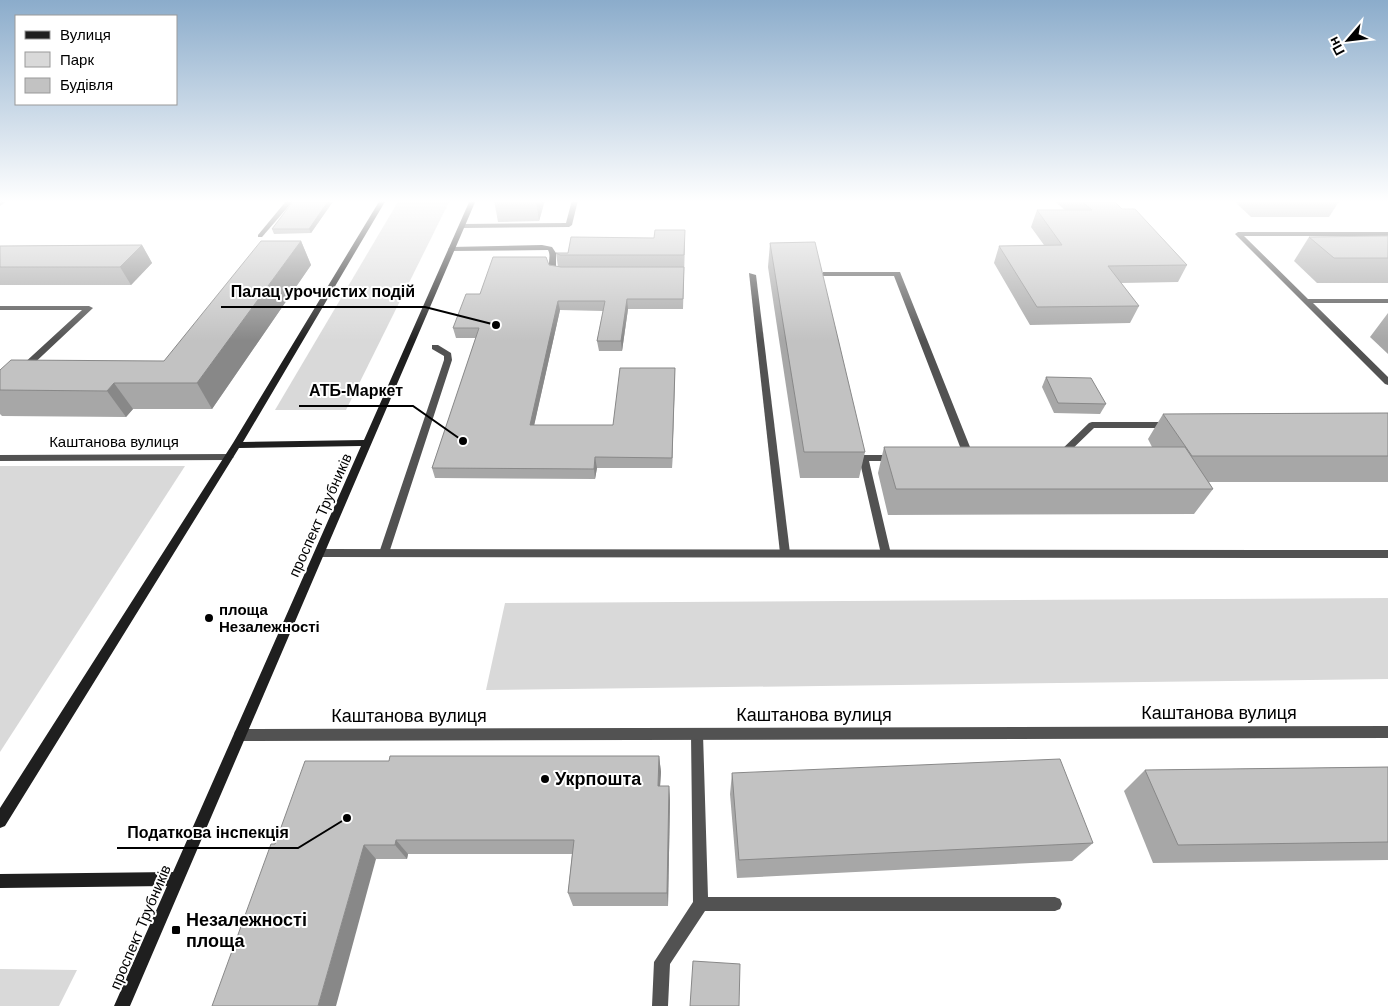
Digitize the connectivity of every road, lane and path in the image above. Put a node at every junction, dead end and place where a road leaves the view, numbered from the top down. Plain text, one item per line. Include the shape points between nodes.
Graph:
1 (355, 247) edge
2 (1251, 247) edge
3 (451, 249) joint
4 (571, 273) edge
5 (826, 274) dead end
6 (752, 275) dead end
7 (1306, 301) junction
8 (1388, 301) edge
9 (0, 308) edge
10 (435, 346) dead end
11 (21, 372) edge
12 (1388, 382) edge
13 (1181, 425) edge
14 (367, 443) junction
15 (236, 445) junction
16 (229, 457) junction
17 (969, 457) edge
18 (0, 458) edge
19 (902, 458) edge
20 (1048, 458) edge
21 (320, 553) junction
22 (384, 553) junction
23 (785, 554) junction
24 (886, 554) junction
25 (1388, 554) edge
26 (1388, 732) edge
27 (240, 734) junction
28 (697, 734) junction
29 (1, 818) edge
30 (177, 879) junction
31 (0, 881) edge
32 (701, 904) junction
33 (1055, 904) dead end
34 (122, 1006) edge
35 (660, 1006) edge

1 - 15 main road
2 - 7 street
3 - 4 street via 550,248 554,271
3 - 14 main road, проспект Трубників
5 - 17 street via 898,274
6 - 23 street
7 - 8 street
7 - 12 street
9 - 11 street via 89,308
10 - 22 street via 448,355 448,360
13 - 20 street via 1092,425 1058,458
14 - 15 main road
14 - 21 main road, проспект Трубників
15 - 16 main road
16 - 18 street, Каштанова вулиця
16 - 29 main road
19 - 24 street via 864,458
21 - 22 street
21 - 27 main road, проспект Трубників
22 - 23 street
23 - 24 street
24 - 25 street
26 - 28 street, Каштанова вулиця
27 - 28 street, Каштанова вулиця
27 - 30 main road, проспект Трубників
28 - 32 street
30 - 31 main road
30 - 34 main road, проспект Трубників
32 - 33 street
32 - 35 street via 662,962

